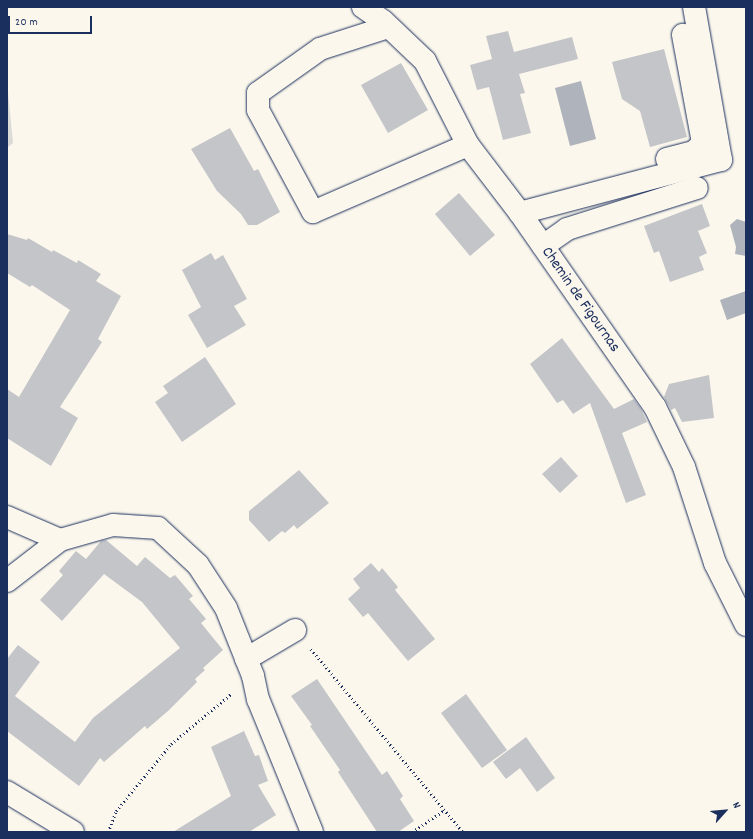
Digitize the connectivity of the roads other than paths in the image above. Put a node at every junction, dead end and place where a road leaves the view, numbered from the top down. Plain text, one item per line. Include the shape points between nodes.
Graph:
1 (363, 7) edge
2 (694, 7) edge
3 (388, 27) junction
4 (683, 35) dead end
5 (468, 145) junction
6 (697, 188) dead end
7 (516, 208) junction
8 (543, 246) junction
9 (7, 518) edge
10 (60, 540) junction
11 (7, 581) edge
12 (746, 625) edge
13 (295, 630) road end
14 (250, 667) junction
15 (7, 792) edge
16 (73, 832) edge
17 (312, 832) edge

1 - 3 street, Chemin de Figournas
2 - 7 street via 721,160
3 - 5 street, Chemin de Figournas via 424,61
3 - 5 street via 320,49 258,93 258,110 313,212
4 - 7 street via 703,143 694,152
5 - 7 street, Chemin de Figournas
6 - 8 street via 567,229
7 - 8 street, Chemin de Figournas
8 - 12 street, Chemin de Figournas via 655,407 684,467 715,563
9 - 10 street
10 - 11 street
10 - 14 street via 113,525 158,528 198,566 226,608
13 - 14 street
14 - 17 street via 258,699
15 - 16 street

